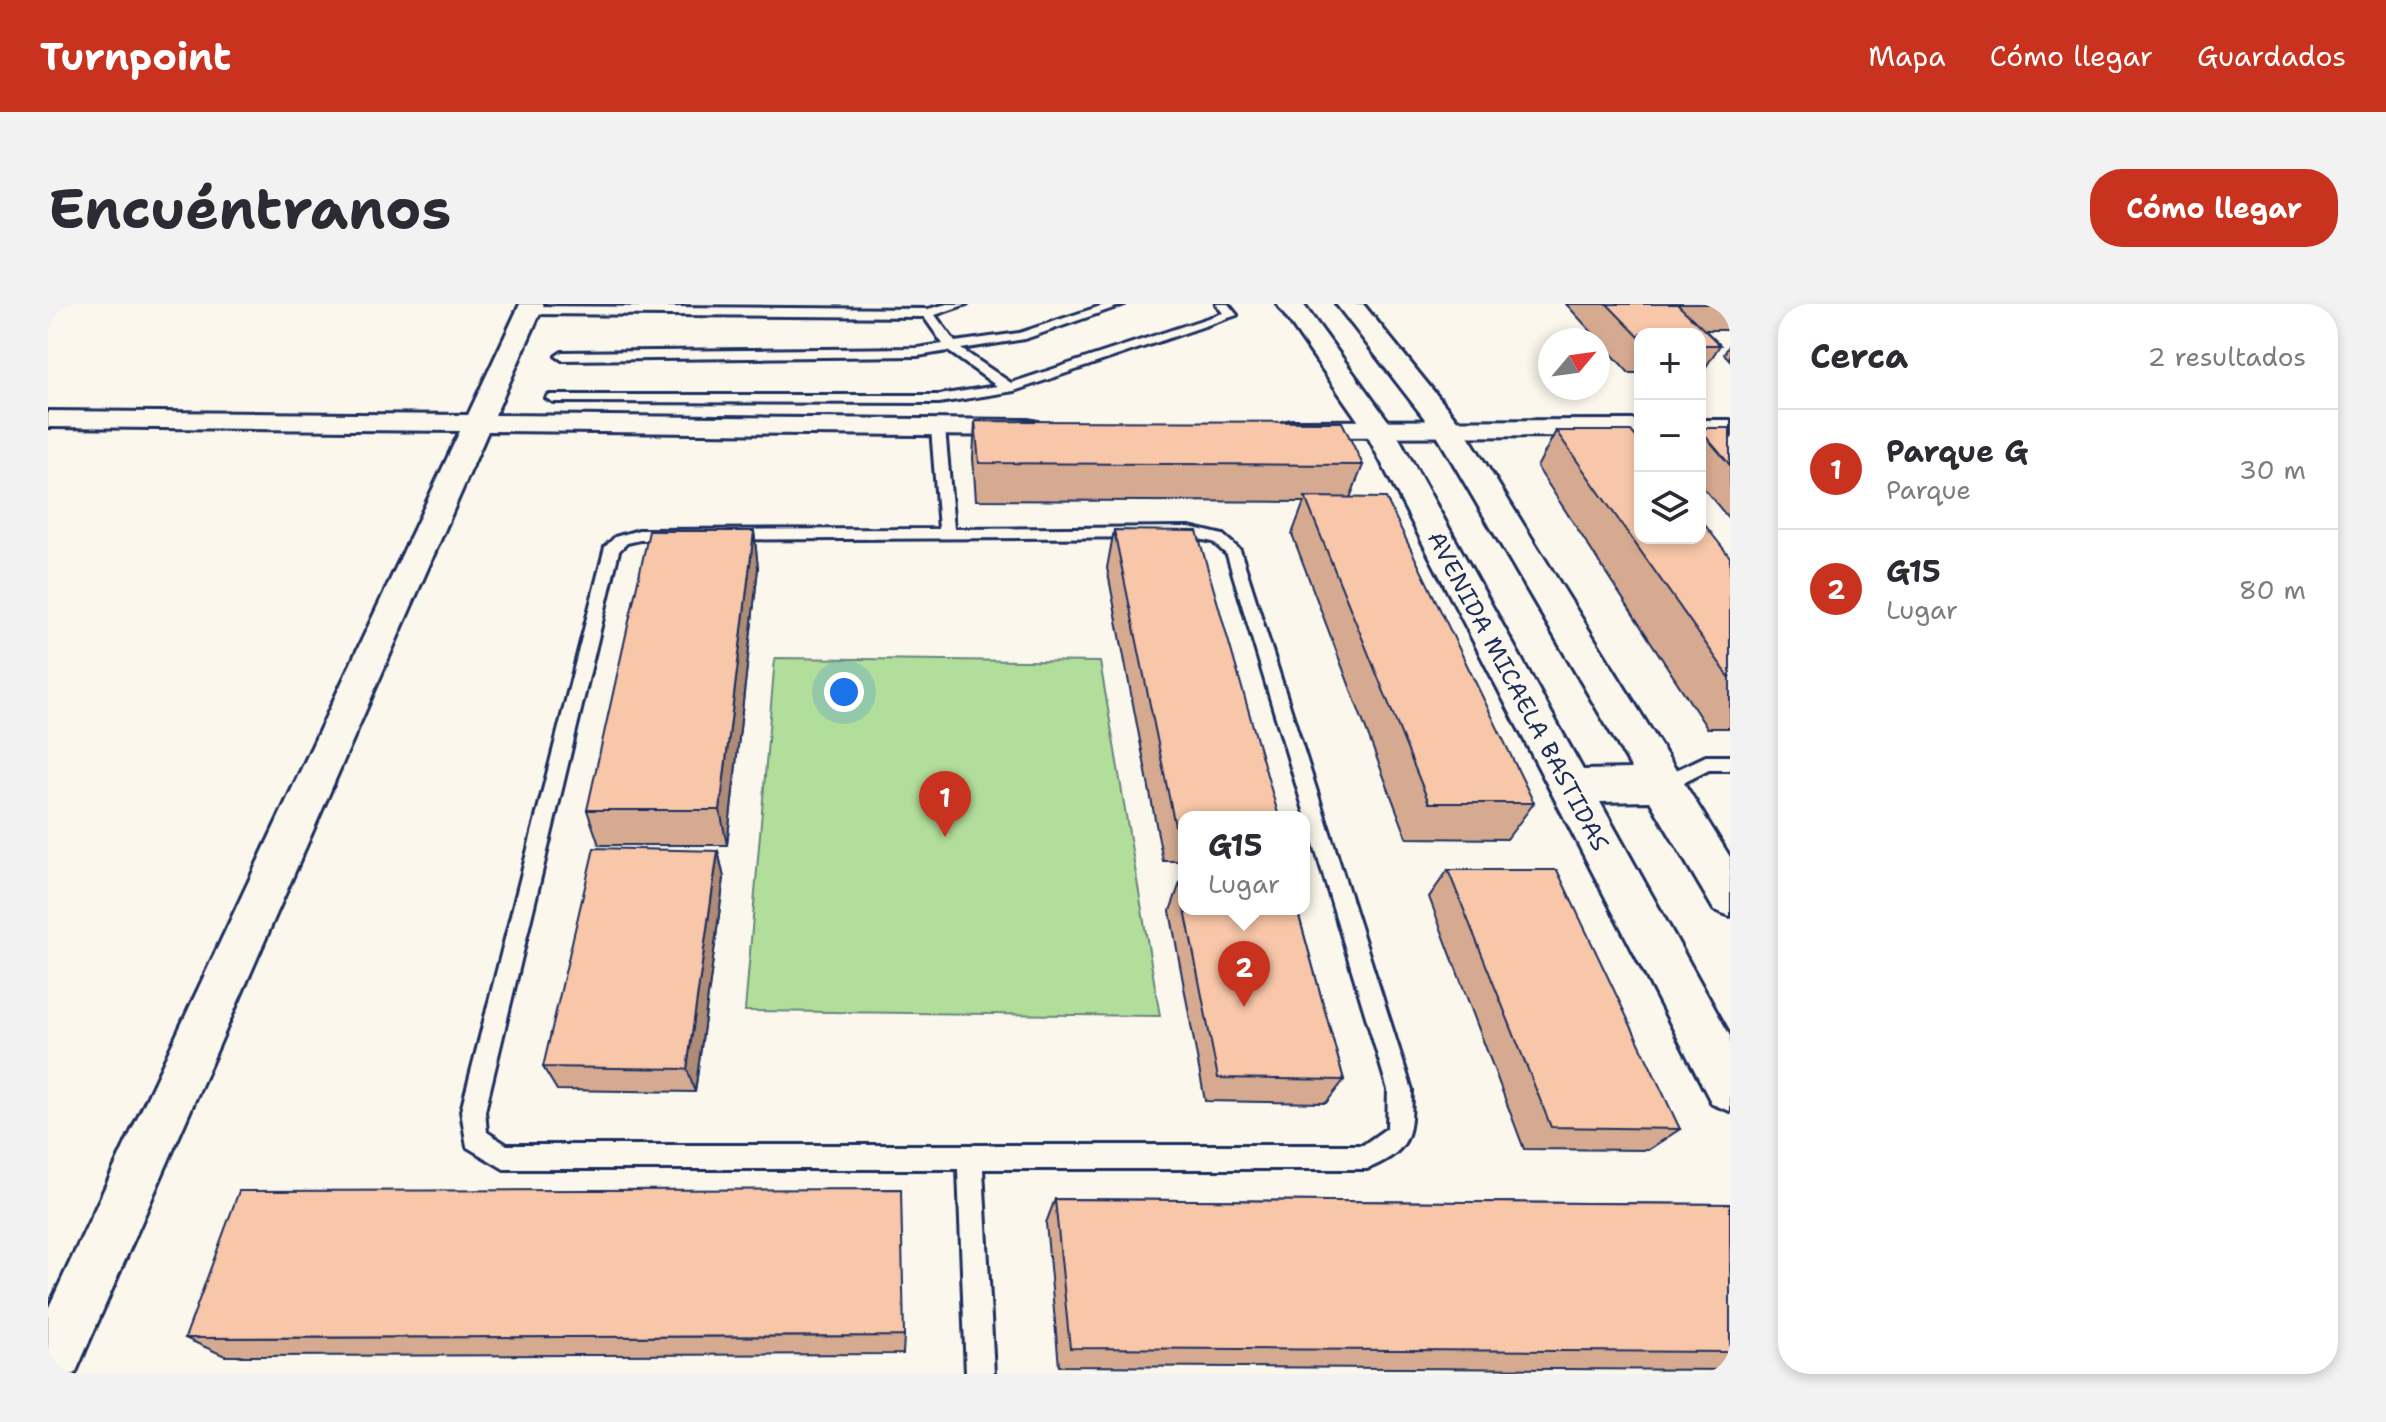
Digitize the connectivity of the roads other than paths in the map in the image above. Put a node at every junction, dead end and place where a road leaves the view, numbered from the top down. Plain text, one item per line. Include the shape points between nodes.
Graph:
1 (961, 304) edge
2 (1119, 304) edge
3 (1222, 304) edge
4 (1290, 304) edge
5 (1349, 304) edge
6 (531, 307) edge
7 (928, 313) junction
8 (953, 349) junction
9 (562, 356) dead end
10 (1009, 388) junction
11 (553, 398) dead end
12 (48, 419) edge
13 (479, 421) junction
14 (938, 428) junction
15 (1048, 428) edge
16 (1634, 428) edge
17 (1706, 428) edge
18 (1730, 428) edge
19 (1269, 429) edge
20 (1379, 429) junction
21 (1449, 429) junction
22 (947, 534) junction
23 (1730, 763) edge
24 (1662, 785) junction
25 (1568, 786) junction
26 (1730, 897) edge
27 (1730, 1087) edge
28 (970, 1157) junction
29 (48, 1371) edge
30 (980, 1374) edge

1 - 7 lane
2 - 8 lane via 1021,336
3 - 10 lane via 1231,315
4 - 20 main road, AVENIDA MICAELA BASTIDAS
5 - 21 main road
6 - 7 lane
6 - 13 street
7 - 8 lane
8 - 9 lane
8 - 10 lane
10 - 11 lane via 939,399
12 - 13 street
13 - 14 street
13 - 29 street
14 - 15 street
14 - 22 lane
16 - 21 street
17 - 18 street
19 - 20 street
20 - 21 street
20 - 25 main road, AVENIDA MICAELA BASTIDAS
21 - 24 main road
22 - 28 lane via 1189,532 1218,538 1234,553 1400,1090 1399,1134 1367,1157
22 - 28 lane via 639,535 621,540 611,550 473,1111 476,1139 504,1157
23 - 24 lane via 1706,763
24 - 25 main road
24 - 26 main road
25 - 27 main road, AVENIDA MICAELA BASTIDAS
28 - 30 lane

